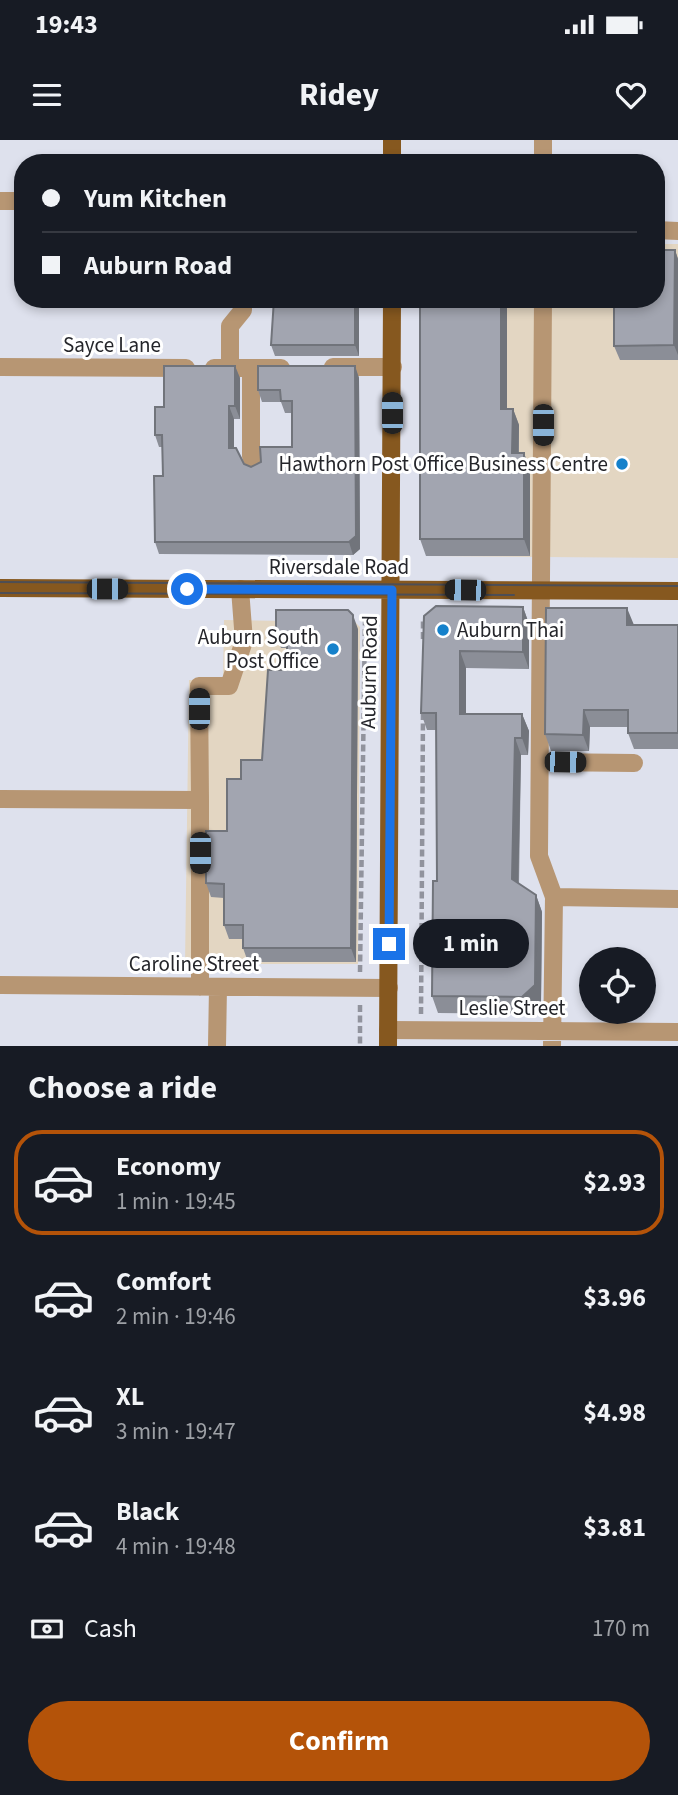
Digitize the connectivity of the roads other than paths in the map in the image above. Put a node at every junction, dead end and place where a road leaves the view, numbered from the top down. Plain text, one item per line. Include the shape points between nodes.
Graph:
1 (243, 308) edge
2 (392, 308) edge
3 (543, 308) edge
4 (0, 367) edge
5 (321, 367) edge
6 (393, 367) junction
7 (230, 368) junction
8 (251, 368) junction
9 (293, 368) edge
10 (256, 468) edge
11 (0, 588) edge
12 (240, 589) junction
13 (392, 590) junction
14 (542, 591) junction
15 (678, 592) edge
16 (542, 762) junction
17 (634, 763) dead end
18 (0, 799) edge
19 (200, 800) junction
20 (554, 897) junction
21 (678, 899) edge
22 (0, 985) edge
23 (209, 987) junction
24 (388, 988) junction
25 (678, 1032) edge
26 (388, 1038) edge
27 (552, 1038) edge
28 (217, 1046) edge

1 - 7 street via 230,326
2 - 6 main road, Auburn Road
3 - 14 street
4 - 7 street, Sayce Lane
5 - 6 street
6 - 13 main road, Auburn Road
7 - 8 street, Sayce Lane
8 - 9 street, Sayce Lane
8 - 10 street via 251,456
11 - 12 main road, Riversdale Road
12 - 13 main road, Riversdale Road
12 - 19 street via 244,641 229,686 199,686
13 - 14 main road, Riversdale Road
13 - 24 main road, Auburn Road
14 - 15 main road, Riversdale Road
14 - 16 street
16 - 17 street
16 - 20 street via 539,856
18 - 19 street
19 - 23 street
20 - 21 street
20 - 27 street
22 - 23 street, Caroline Street
23 - 24 street, Caroline Street
23 - 28 street
24 - 26 main road, Auburn Road
25 - 27 street, Leslie Street
26 - 27 street, Leslie Street via 421,1030

